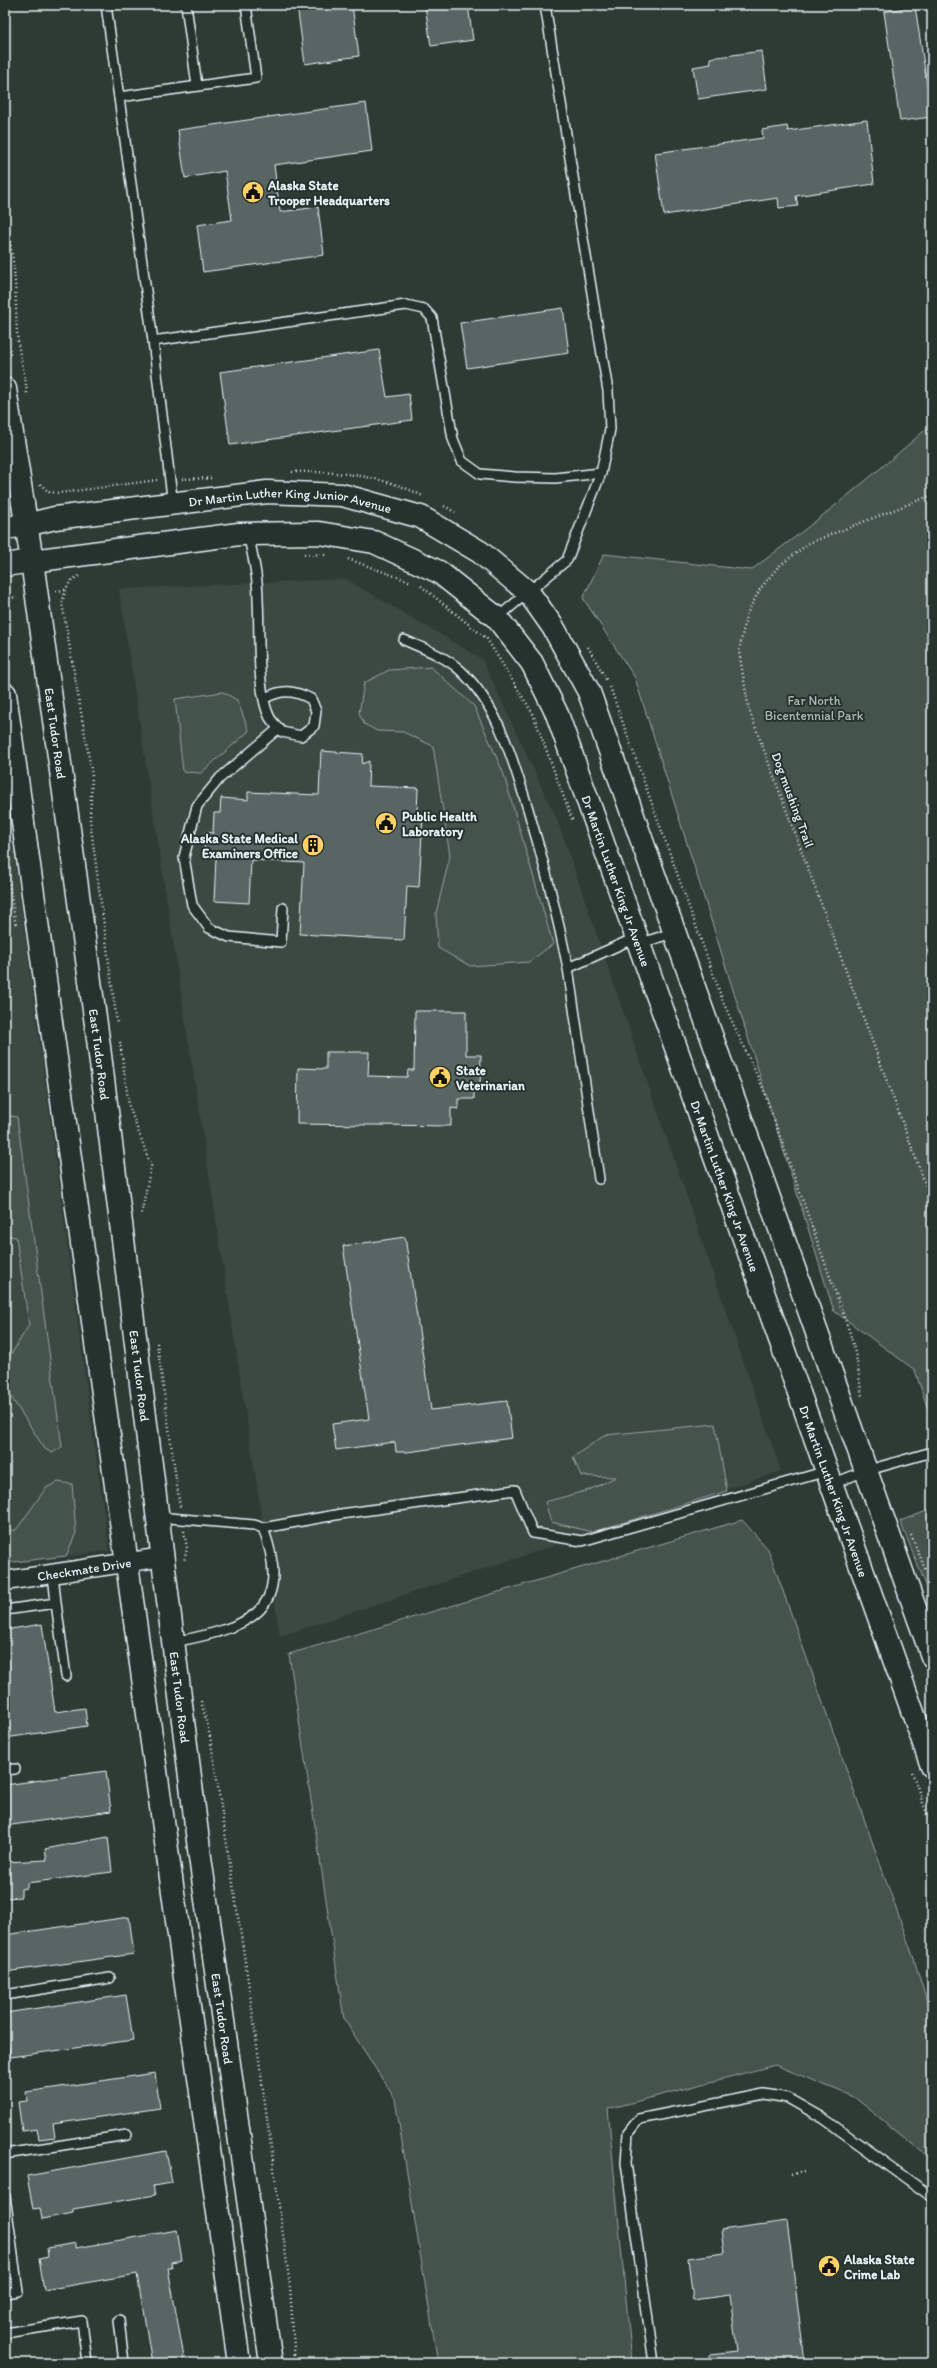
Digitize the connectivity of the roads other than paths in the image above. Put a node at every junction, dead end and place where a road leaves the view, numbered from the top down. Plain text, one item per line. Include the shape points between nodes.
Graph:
1 (106, 5) edge
2 (186, 5) edge
3 (246, 5) edge
4 (546, 5) edge
5 (197, 86) junction
6 (119, 97) junction
7 (153, 342) junction
8 (5, 389) edge
9 (602, 473) junction
10 (173, 504) junction
11 (16, 527) edge
12 (248, 534) junction
13 (32, 561) junction
14 (5, 565) edge
15 (529, 593) junction
16 (497, 618) junction
17 (404, 640) dead end
18 (5, 694) edge
19 (265, 698) junction
20 (279, 728) junction
21 (283, 908) dead end
22 (675, 932) junction
23 (638, 941) junction
24 (568, 968) junction
25 (599, 1179) dead end
26 (932, 1452) edge
27 (865, 1472) junction
28 (829, 1478) junction
29 (157, 1517) junction
30 (263, 1528) junction
31 (163, 1557) junction
32 (127, 1563) junction
33 (53, 1574) junction
34 (5, 1581) edge
35 (56, 1603) junction
36 (5, 1610) edge
37 (173, 1642) junction
38 (932, 1656) edge
39 (66, 1676) dead end
40 (932, 1766) edge
41 (15, 1769) dead end
42 (5, 1770) edge
43 (110, 1978) dead end
44 (5, 1995) edge
45 (127, 2134) dead end
46 (5, 2154) edge
47 (5, 2196) edge
48 (932, 2197) edge
49 (5, 2293) edge
50 (119, 2320) dead end
51 (5, 2333) edge
52 (87, 2363) edge
53 (124, 2363) edge
54 (239, 2363) edge
55 (271, 2363) edge
56 (654, 2363) edge

1 - 6 lane
2 - 5 lane
3 - 5 lane via 256,78
4 - 9 lane via 608,391 610,429
5 - 6 lane
6 - 7 lane
7 - 9 lane via 406,306 424,309 432,318 453,439 462,461 480,474 555,478
7 - 10 lane
8 - 11 main road, East Tudor Road
9 - 15 lane via 567,560
10 - 11 main road, Dr Martin Luther King Junior Avenue via 55,518
10 - 15 main road, Dr Martin Luther King Junior Avenue via 267,492 342,495 420,517 480,552
11 - 13 main road, East Tudor Road
12 - 13 main road, Dr Martin Luther King Junior Avenue
12 - 16 main road, Dr Martin Luther King Junior Avenue via 319,533 374,542 439,572
12 - 19 lane via 256,575 259,651
13 - 14 main road, Dr Martin Luther King Junior Avenue
13 - 29 main road, East Tudor Road via 98,1039
15 - 16 lane
15 - 22 main road via 553,627 589,692
16 - 23 main road, Dr Martin Luther King Jr Avenue via 532,662 557,714
17 - 24 lane via 427,650 460,670 491,709 514,764 537,839 554,898
18 - 32 main road
19 - 20 lane via 270,717
19 - 20 lane via 284,691 298,692 311,698 316,711 314,726 301,736 282,732
20 - 21 lane via 220,778 197,806 184,857 192,905 209,928 229,937 281,942
22 - 23 lane
22 - 27 main road
23 - 24 lane
23 - 28 main road, Dr Martin Luther King Jr Avenue
24 - 25 lane
26 - 27 lane
27 - 28 lane
27 - 38 main road
28 - 30 lane via 582,1541 533,1533 515,1490 341,1514
28 - 40 main road, Dr Martin Luther King Jr Avenue
29 - 30 lane via 254,1525
29 - 31 main road, East Tudor Road
30 - 37 lane via 272,1553 273,1577 270,1598 248,1620 218,1633
31 - 32 street, Checkmate Drive
31 - 37 main road, East Tudor Road
32 - 33 street, Checkmate Drive
32 - 54 main road
33 - 34 street, Checkmate Drive
33 - 35 lane
35 - 36 lane
35 - 39 lane
37 - 55 main road, East Tudor Road via 200,1857
41 - 42 lane
43 - 44 lane
45 - 46 lane
47 - 49 lane via 18,2291
48 - 56 lane via 823,2118 788,2098 764,2094 639,2119 628,2133 626,2163
50 - 53 lane
51 - 52 lane via 82,2321

